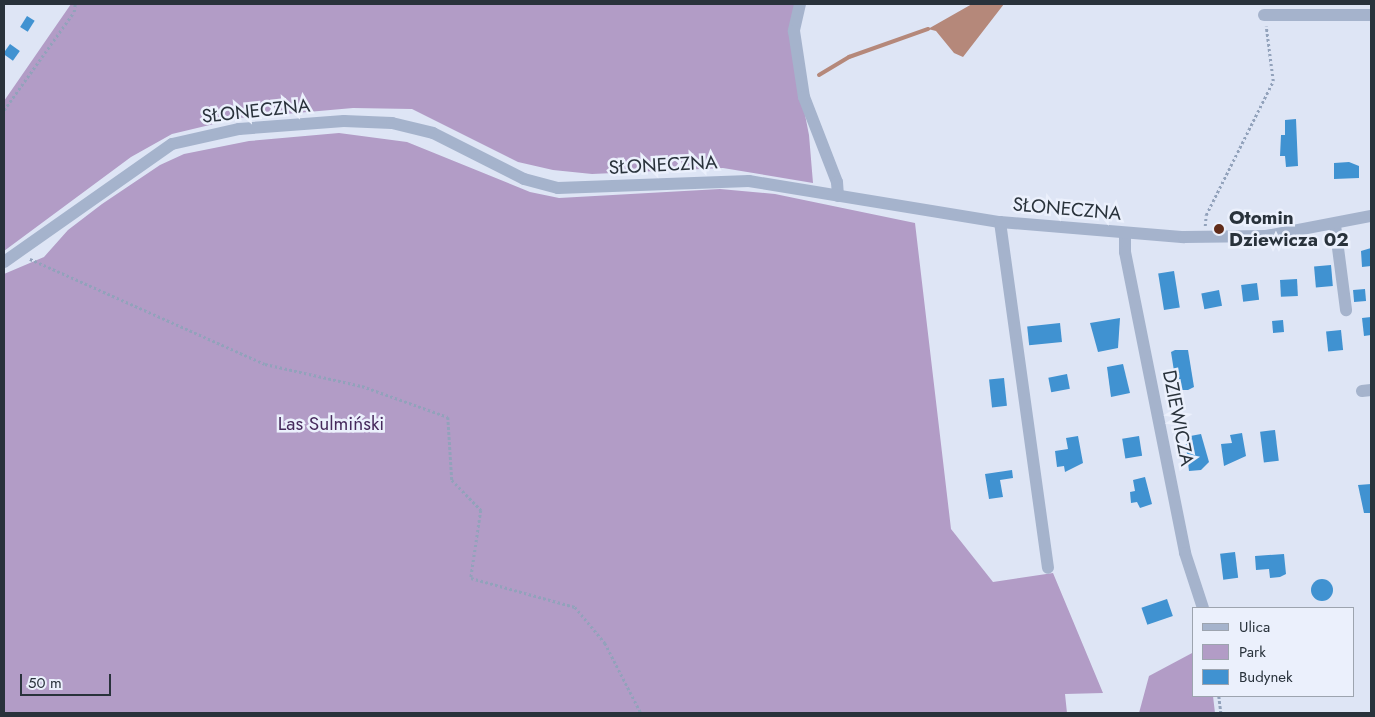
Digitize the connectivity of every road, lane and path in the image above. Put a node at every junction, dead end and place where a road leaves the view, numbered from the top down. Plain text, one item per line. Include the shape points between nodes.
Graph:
1 (75, 4) edge
2 (800, 4) edge
3 (1264, 15) joint
4 (1371, 15) edge
5 (4, 110) edge
6 (838, 196) junction
7 (1371, 216) edge
8 (1000, 222) junction
9 (1335, 224) junction
10 (1125, 233) junction
11 (1204, 237) junction
12 (17, 254) junction
13 (4, 262) edge
14 (1346, 310) dead end
15 (1048, 568) dead end
16 (1203, 607) edge
17 (1219, 697) edge
18 (641, 713) edge
19 (1221, 713) edge

1 - 5 path via 74,12
2 - 6 street via 794,31 804,97 837,182
3 - 4 street
3 - 11 path via 1273,81 1206,215
6 - 8 street, SŁONECZNA
6 - 12 street, SŁONECZNA via 749,181 558,188 524,179 432,133 405,125 366,121 265,126 204,134 164,148
7 - 9 street, SŁONECZNA
8 - 10 street, SŁONECZNA
8 - 15 street
9 - 11 street, SŁONECZNA via 1266,236
9 - 14 street
10 - 11 street, SŁONECZNA
10 - 16 street, DZIEWICZA via 1125,252 1185,553
12 - 13 street, SŁONECZNA
12 - 18 path via 266,364 362,386 448,417 452,480 480,510 471,578 575,607 605,643
17 - 19 path

